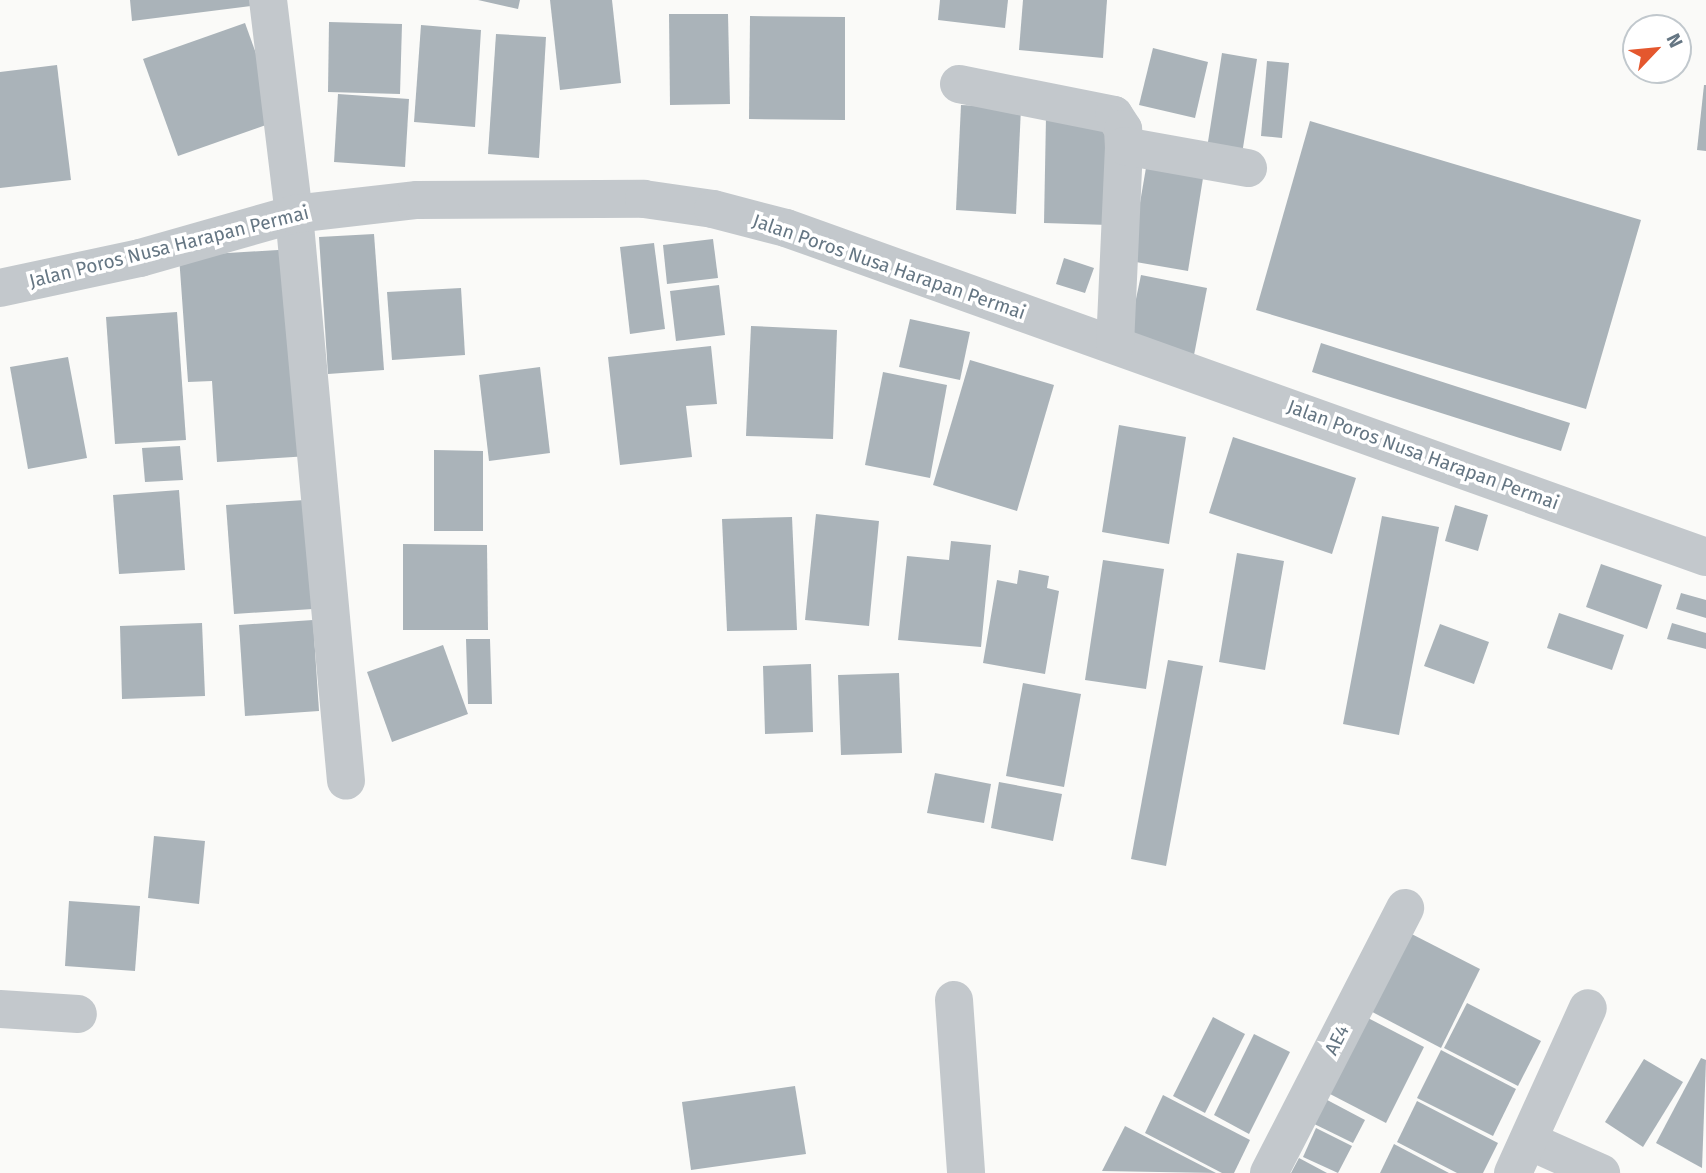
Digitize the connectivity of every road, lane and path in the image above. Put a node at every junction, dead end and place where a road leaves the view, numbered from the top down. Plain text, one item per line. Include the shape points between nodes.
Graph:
1 (268, 0) edge
2 (959, 84) dead end
3 (1124, 146) junction
4 (1248, 168) dead end
5 (294, 214) junction
6 (0, 288) edge
7 (1115, 345) junction
8 (1706, 557) edge
9 (346, 781) dead end
10 (1405, 908) dead end
11 (954, 1000) dead end
12 (1588, 1008) dead end
13 (0, 1009) edge
14 (78, 1014) dead end
15 (1521, 1157) edge
16 (966, 1173) edge
17 (1269, 1173) edge
18 (1601, 1173) edge

1 - 5 street
2 - 3 street via 1114,115 1123,129
3 - 4 street
3 - 7 street
5 - 6 street, Jalan Poros Nusa Harapan Permai via 140,258
5 - 7 street, Jalan Poros Nusa Harapan Permai via 417,200 644,199 713,209 786,228
5 - 9 street
7 - 8 street, Jalan Poros Nusa Harapan Permai
10 - 17 street, AE4
11 - 16 street
12 - 15 street
13 - 14 street
15 - 18 street

